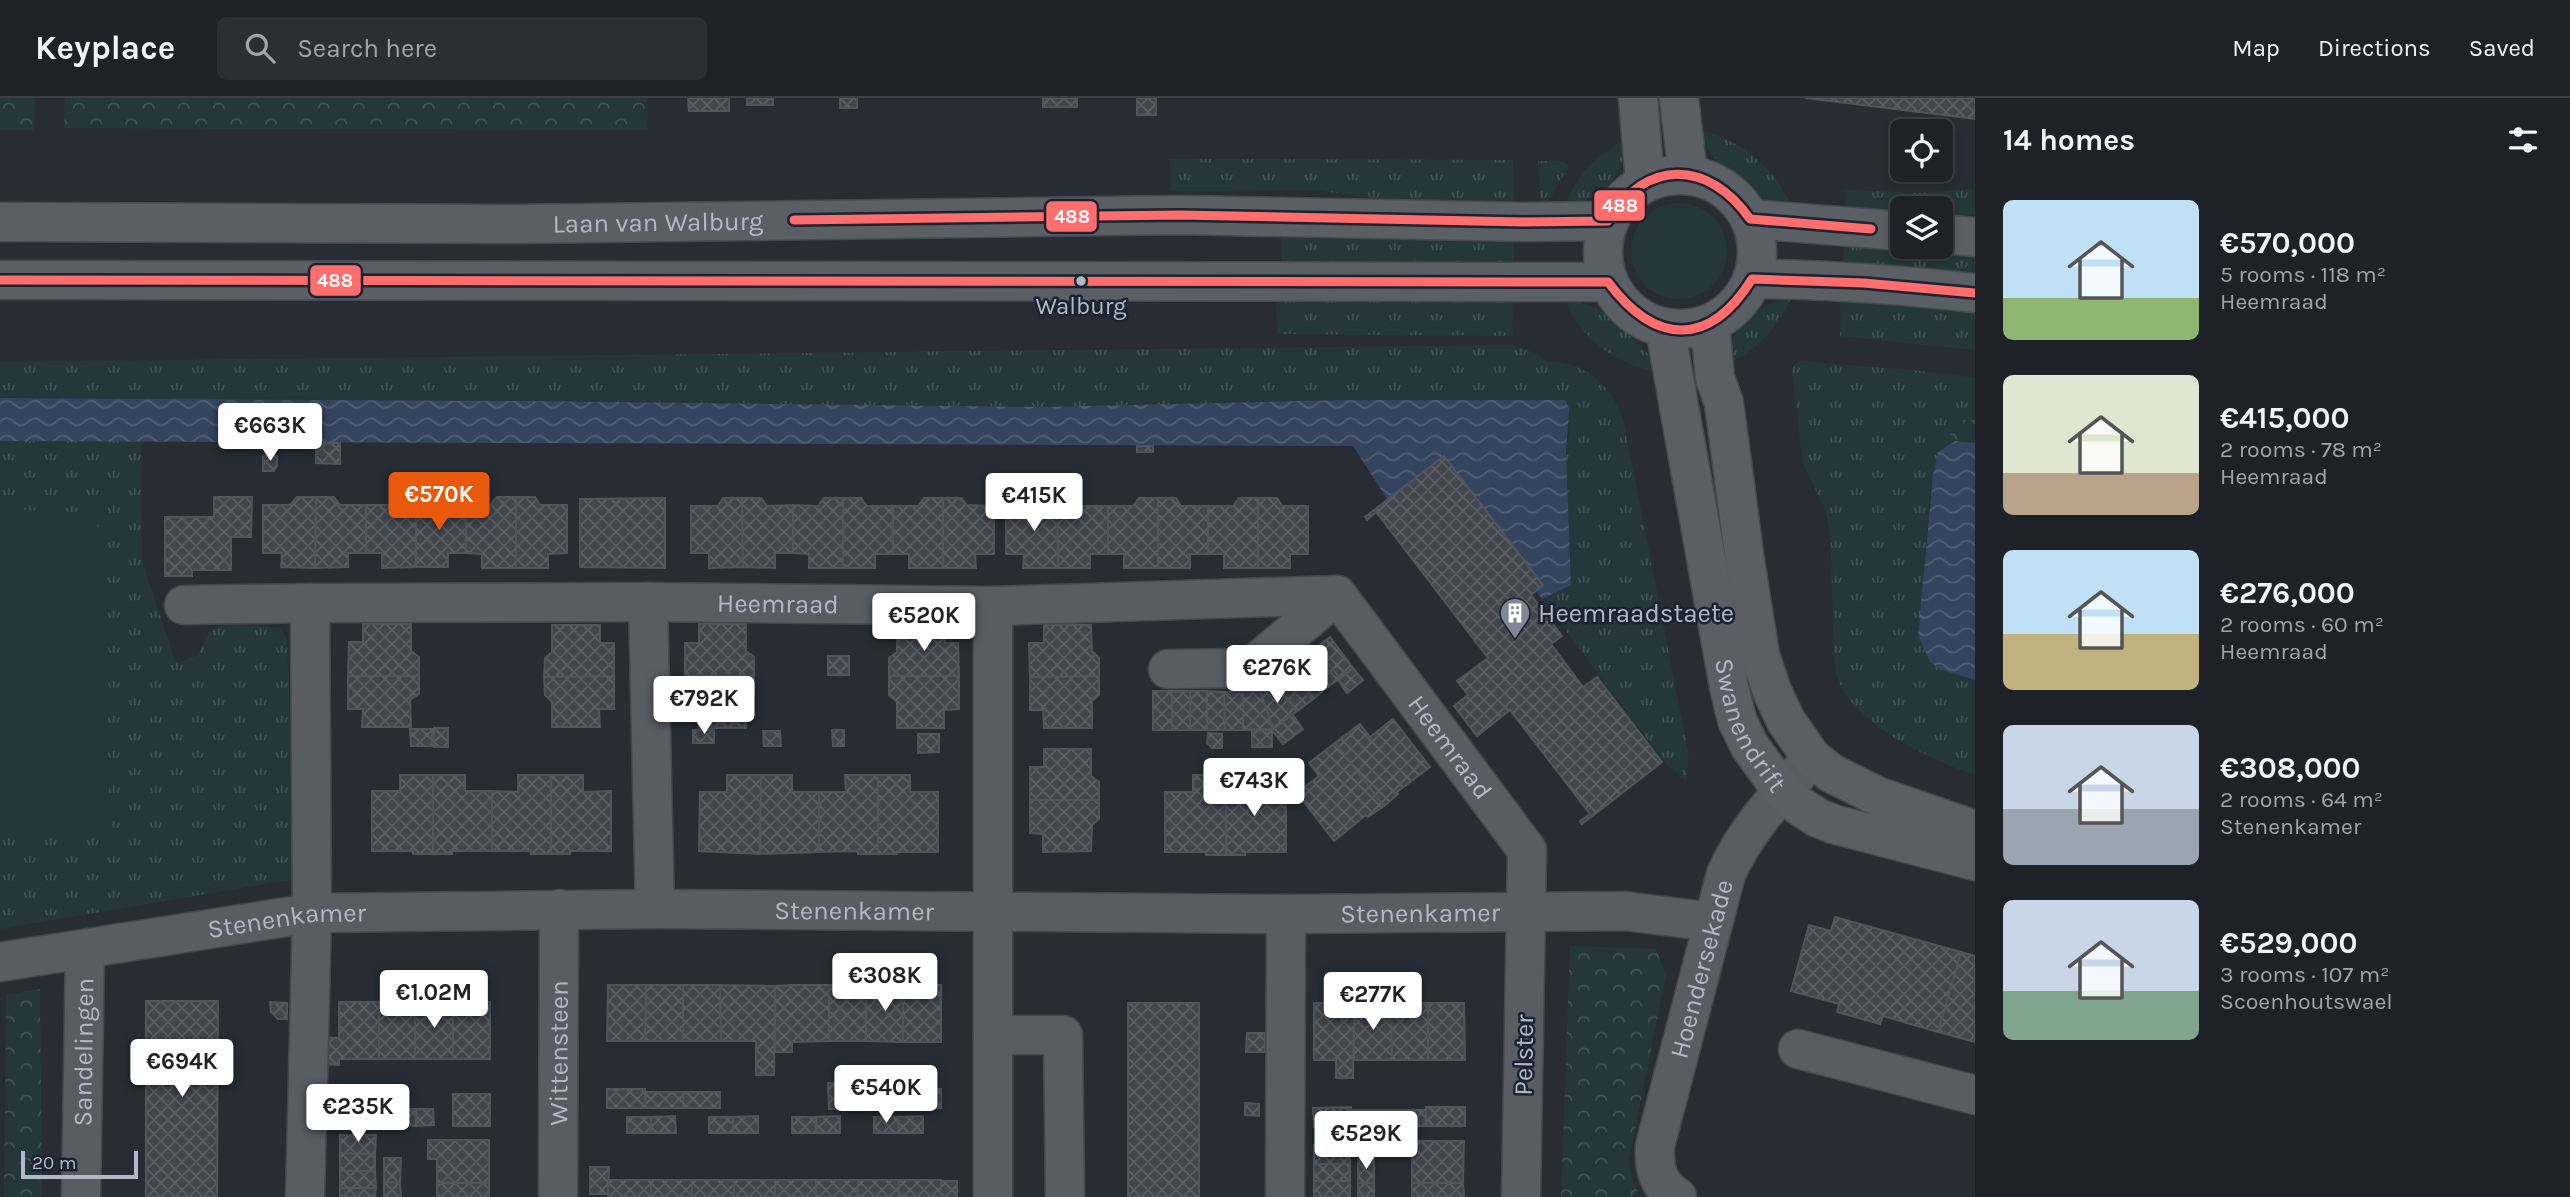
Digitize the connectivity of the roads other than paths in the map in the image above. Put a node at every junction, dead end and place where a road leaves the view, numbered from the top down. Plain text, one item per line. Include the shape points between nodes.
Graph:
1 (1638, 98) edge
2 (1679, 98) edge
3 (1688, 175) junction
4 (1644, 182) junction
5 (1750, 219) junction
6 (1608, 221) junction
7 (0, 222) edge
8 (1890, 230) edge
9 (1953, 235) edge
10 (1975, 237) edge
11 (1752, 279) junction
12 (0, 280) edge
13 (1608, 282) junction
14 (1975, 293) edge
15 (1710, 324) junction
16 (1665, 328) junction
17 (1337, 595) junction
18 (649, 602) junction
19 (310, 603) junction
20 (184, 605) dead end
21 (993, 606) junction
22 (1168, 669) dead end
23 (1812, 758) junction
24 (1782, 791) junction
25 (1975, 830) edge
26 (1975, 861) edge
27 (559, 909) junction
28 (654, 909) junction
29 (994, 910) junction
30 (312, 913) junction
31 (1527, 913) junction
32 (1286, 914) junction
33 (1712, 922) junction
34 (85, 950) junction
35 (0, 962) edge
36 (993, 1035) junction
37 (1798, 1049) dead end
38 (1975, 1095) edge
39 (1664, 1192) edge
40 (81, 1197) edge
41 (305, 1197) edge
42 (558, 1197) edge
43 (993, 1197) edge
44 (1065, 1197) edge
45 (1285, 1197) edge
46 (1521, 1197) edge

1 - 4 main road
2 - 3 main road
3 - 4 main road
3 - 5 main road via 1725,189
4 - 6 main road via 1625,197
5 - 8 main road
5 - 11 main road via 1757,249
6 - 7 main road, Laan van Walburg via 1180,215 517,224
6 - 13 main road via 1602,250
9 - 10 main road
11 - 14 main road
11 - 15 main road via 1735,306
12 - 13 main road
13 - 16 main road via 1631,312
15 - 16 main road
15 - 23 main road, Swanendrift via 1760,654 1786,721
16 - 24 main road, Swanendrift via 1737,720
17 - 21 street, Heemraad
17 - 22 street via 1250,668
17 - 31 street, Heemraad via 1527,850
18 - 19 street, Heemraad
18 - 21 street, Heemraad
18 - 28 street
19 - 20 street, Heemraad
19 - 30 street
21 - 29 street
23 - 24 street, Hoendersekade
23 - 25 main road, Swanendrift via 1877,796
24 - 26 main road, Swanendrift via 1818,818
24 - 33 street, Hoendersekade via 1737,849
27 - 28 street, Stenenkamer
27 - 30 street, Stenenkamer
27 - 42 street, Wittensteen
28 - 29 street, Stenenkamer
29 - 32 street, Stenenkamer
29 - 36 street
30 - 34 street, Stenenkamer
30 - 41 street
31 - 32 street, Stenenkamer
31 - 33 street, Stenenkamer via 1625,911
31 - 46 street, Pelster
32 - 45 street
33 - 39 street, Hoendersekade via 1655,1146 1654,1165
34 - 35 street, Stenenkamer
34 - 40 street, Sandelingen
36 - 43 street
36 - 44 street via 1063,1035
37 - 38 street

